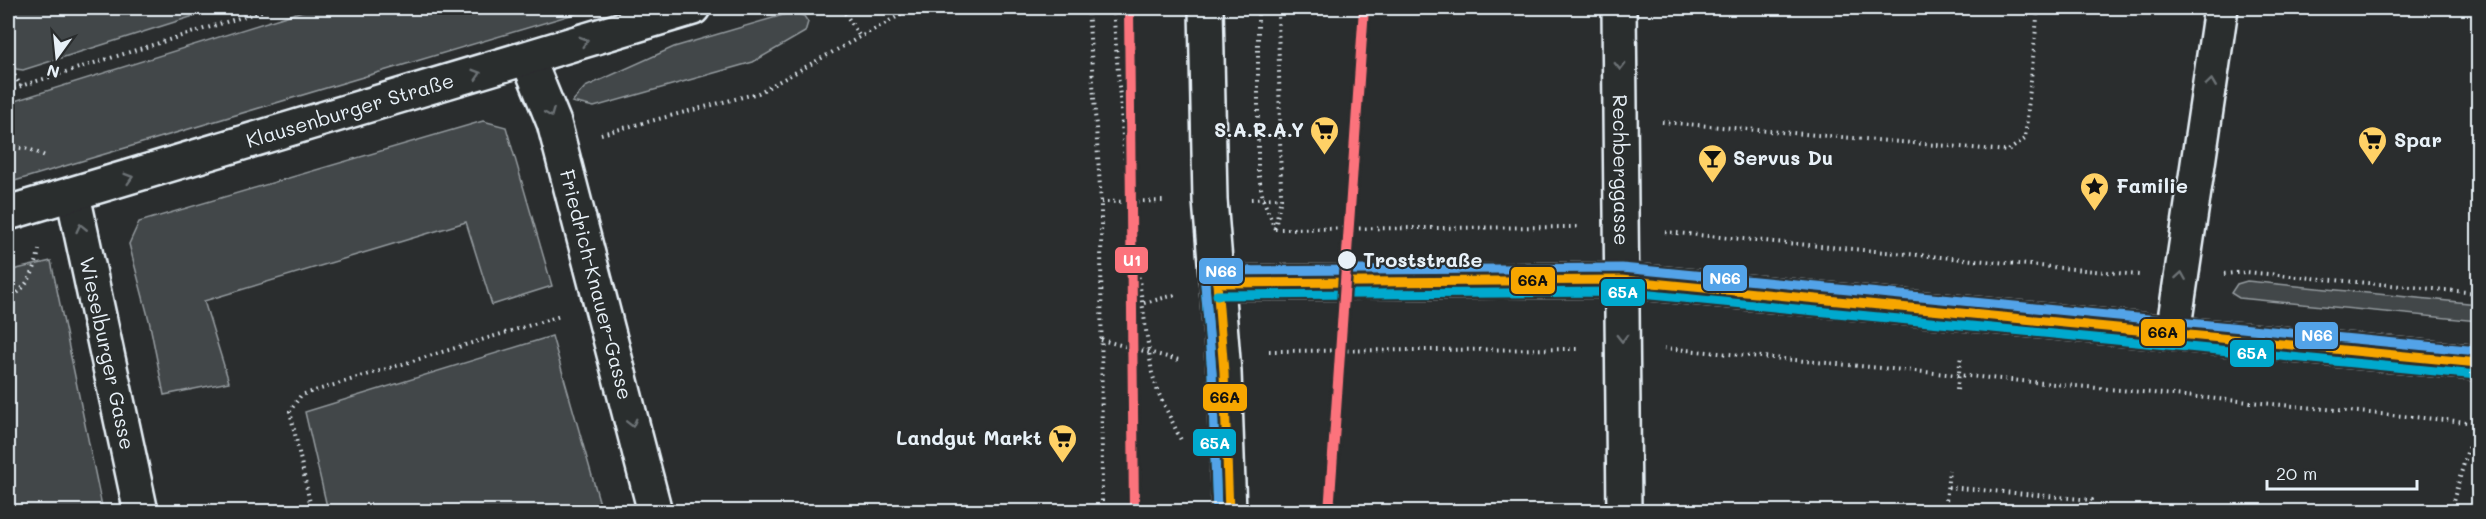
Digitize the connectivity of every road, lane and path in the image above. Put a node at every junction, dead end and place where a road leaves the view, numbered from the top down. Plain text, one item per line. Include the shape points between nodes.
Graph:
1 (271, 8) edge
2 (693, 8) edge
3 (842, 8) edge
4 (913, 8) edge
5 (1088, 8) edge
6 (1113, 8) edge
7 (1206, 8) edge
8 (1257, 8) edge
9 (1278, 8) edge
10 (1619, 8) edge
11 (2038, 8) edge
12 (2221, 8) edge
13 (860, 37) junction
14 (528, 59) junction
15 (8, 65) edge
16 (21, 86) junction
17 (8, 90) edge
18 (1620, 118) junction
19 (560, 145) junction
20 (73, 195) junction
21 (8, 213) edge
22 (1621, 226) junction
23 (1275, 229) junction
24 (2181, 279) junction
25 (1621, 280) junction
26 (1217, 283) junction
27 (2478, 293) edge
28 (601, 303) junction
29 (2173, 333) junction
30 (1622, 344) junction
31 (1269, 351) dead end
32 (2478, 363) edge
33 (2478, 414) edge
34 (2477, 423) edge
35 (1185, 449) dead end
36 (1949, 471) dead end
37 (1948, 486) junction
38 (141, 512) edge
39 (312, 512) edge
40 (655, 512) edge
41 (1102, 512) edge
42 (1229, 512) edge
43 (1624, 512) edge
44 (1946, 512) edge
45 (2094, 512) edge
46 (2450, 512) edge

1 - 16 path
14 -> 2 street, Klausenburger Straße
3 - 13 path
4 - 13 path
5 - 41 path via 1101,202
6 - 35 path via 1128,201 1152,374
7 - 26 street via 1210,200
8 - 23 path via 1258,171 1263,199
9 - 23 path via 1281,198
10 -> 18 street, Rechberggasse
11 - 18 path via 2025,138 2008,151
24 -> 12 street
13 - 19 path via 758,93
14 -> 19 street, Friedrich-Knauer-Gasse
20 -> 14 street, Klausenburger Straße
15 - 16 path
16 - 17 path
18 - 22 street, Rechberggasse
19 - 28 street, Friedrich-Knauer-Gasse
20 - 21 street, Klausenburger Straße
38 -> 20 street, Wieselburger Gasse
22 - 23 path
22 - 24 path
22 - 25 street, Rechberggasse
24 - 27 path via 2246,272
24 - 29 street
25 - 26 street
25 - 29 street
25 -> 30 street, Rechberggasse
26 - 42 street
28 - 39 path via 301,395 290,411
28 -> 40 street, Friedrich-Knauer-Gasse
29 - 32 street
30 - 31 path via 1583,349
30 - 34 path
30 - 43 street, Rechberggasse
33 - 34 path
34 - 46 path
36 - 37 path
37 - 44 path
37 - 45 path via 2092,500

